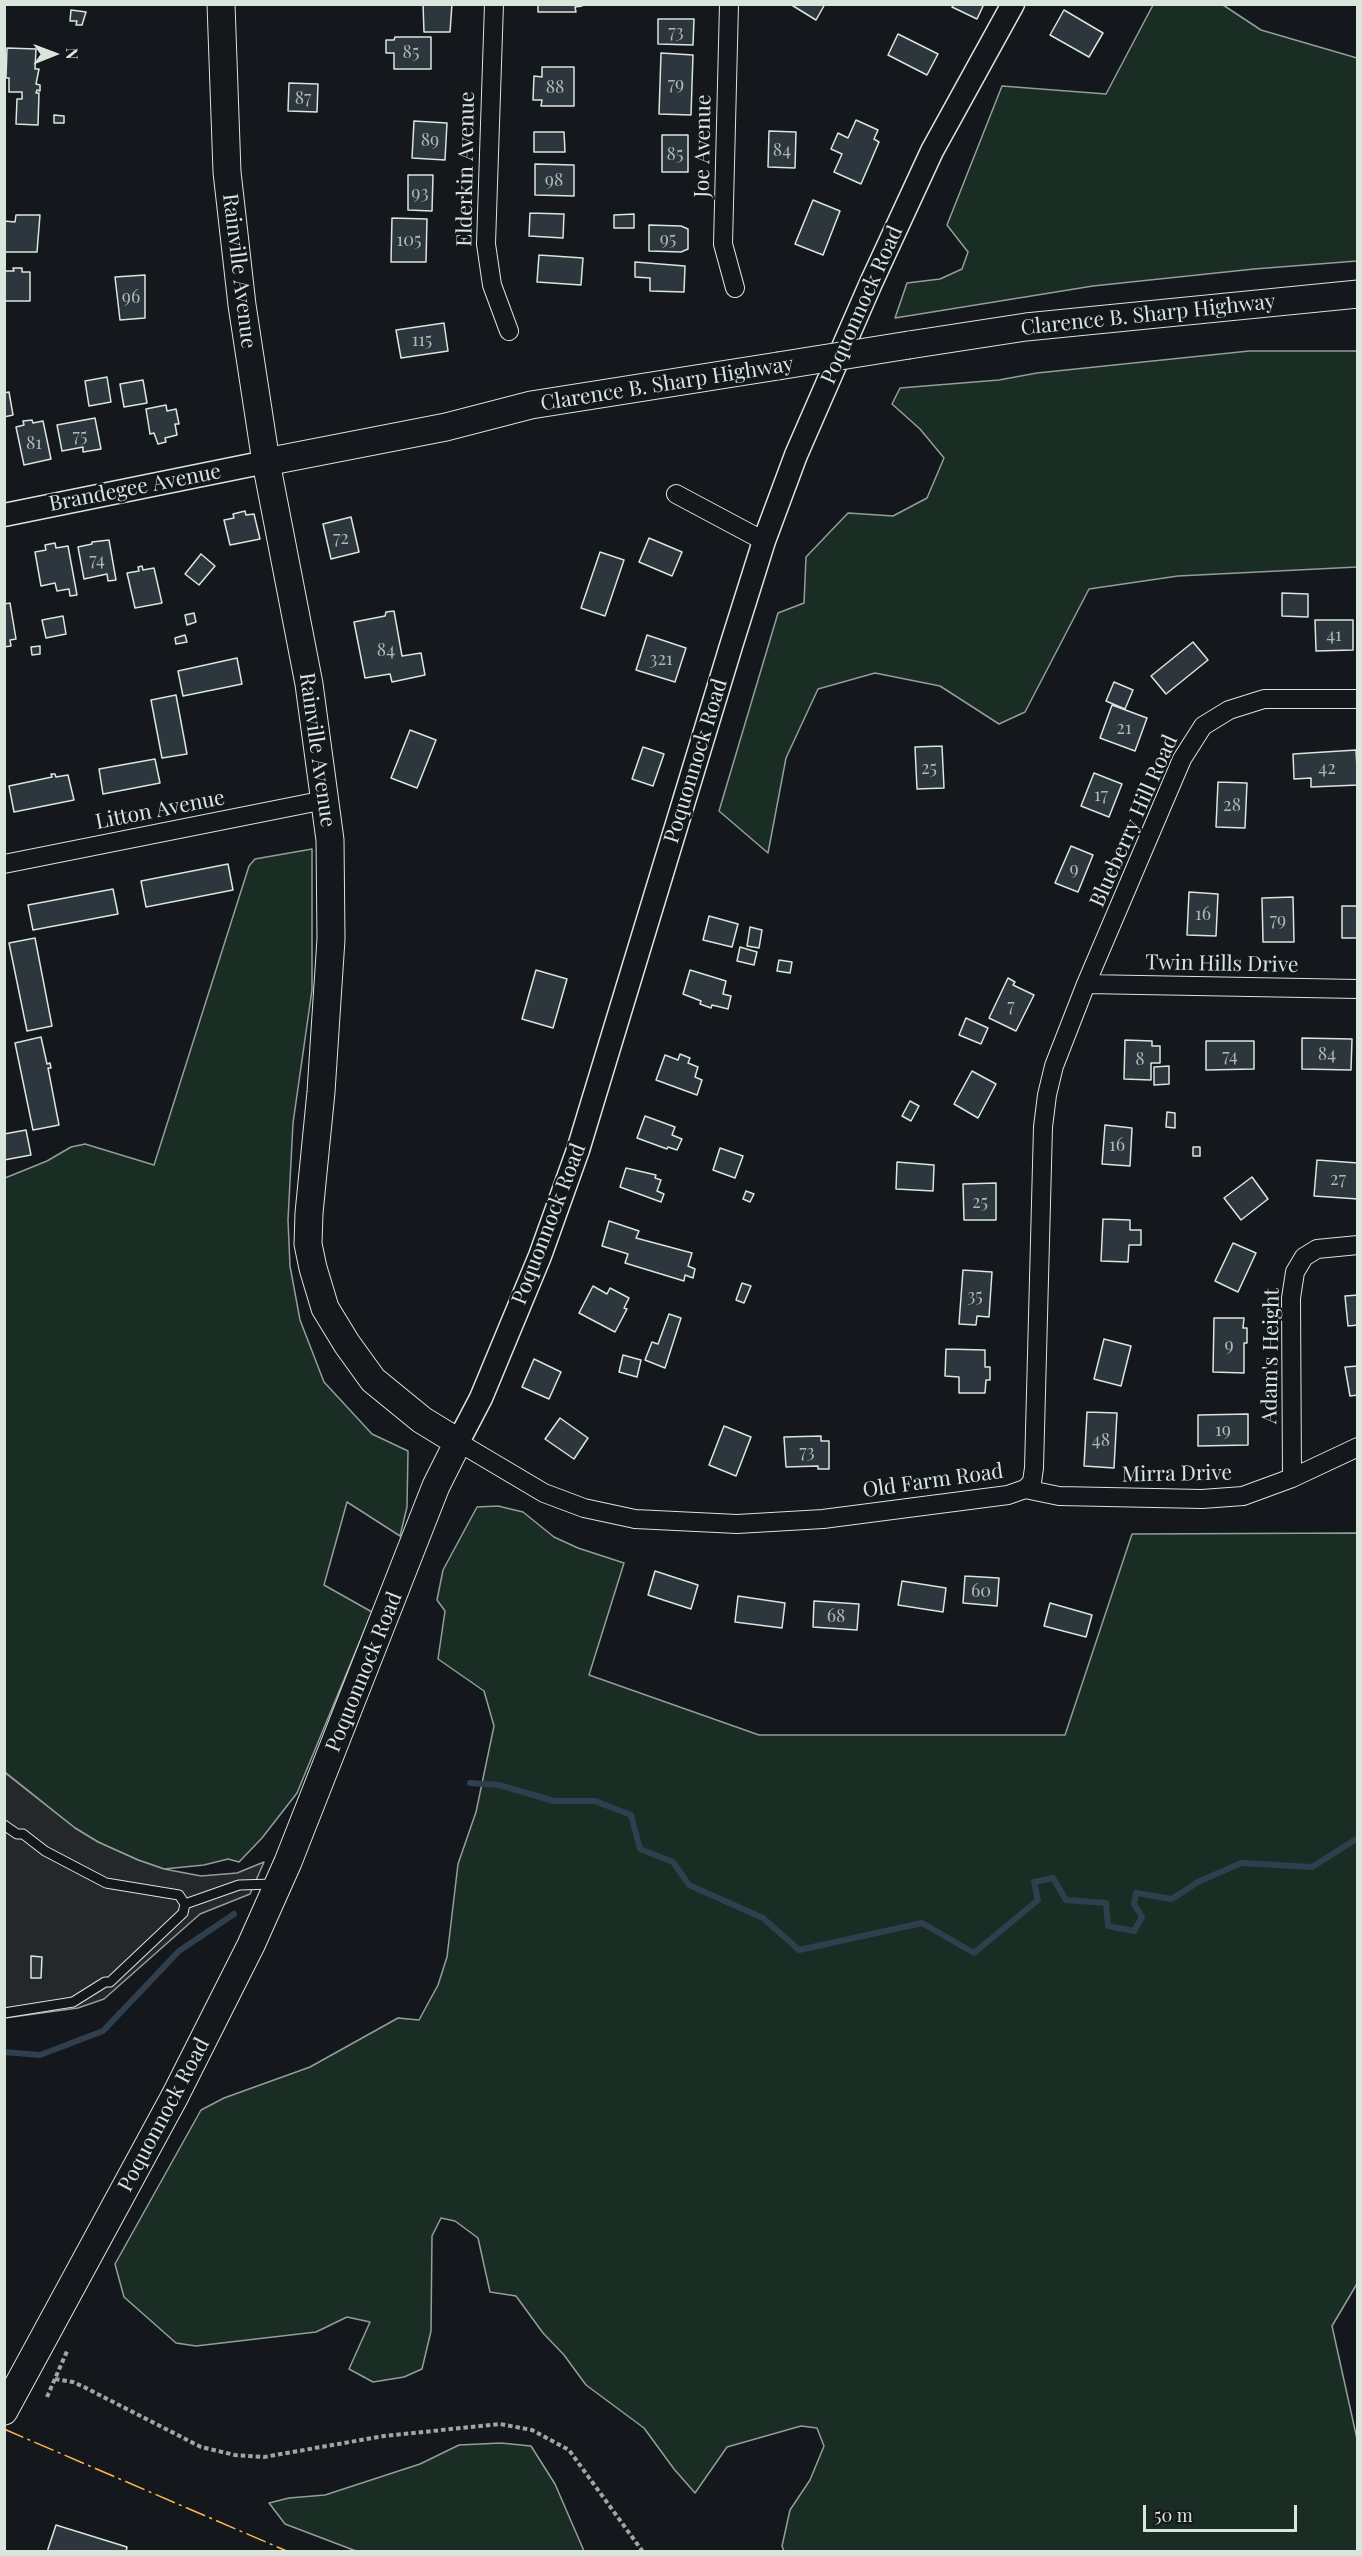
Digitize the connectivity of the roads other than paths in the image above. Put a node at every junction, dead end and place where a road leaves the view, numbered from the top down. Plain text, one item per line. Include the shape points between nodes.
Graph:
1 (221, 4) edge
2 (494, 4) edge
3 (729, 4) edge
4 (1013, 4) edge
5 (735, 288) dead end
6 (1358, 294) edge
7 (508, 332) dead end
8 (266, 462) junction
9 (676, 494) dead end
10 (4, 515) edge
11 (764, 541) junction
12 (1358, 699) edge
13 (325, 800) junction
14 (4, 864) edge
15 (1086, 984) junction
16 (1358, 989) edge
17 (1358, 1245) edge
18 (458, 1442) junction
19 (1358, 1447) edge
20 (1292, 1478) junction
21 (1025, 1489) junction
22 (4, 1825) edge
23 (278, 1884) junction
24 (185, 1904) junction
25 (4, 2013) edge
26 (4, 2411) edge

1 - 8 main road, Rainville Avenue via 227,172
2 - 7 street, Elderkin Avenue via 486,244 492,285
3 - 5 street, Joe Avenue via 723,244
4 - 11 street, Poquonnock Road via 927,162 796,455
6 - 8 main road, Clarence B. Sharp Highway, bridge via 1026,327 531,405 446,427
8 - 10 street, Brandegee Avenue
8 - 13 main road, Rainville Avenue via 309,684
9 - 11 street
11 - 18 street, Poquonnock Road via 578,1150 540,1256 481,1398
12 - 15 street, Blueberry Hill Road via 1264,699 1229,710 1203,726 1182,759
13 - 14 street, Litton Avenue
13 - 18 main road, Rainville Avenue via 330,840 331,939 308,1244 325,1308 373,1380 422,1420
15 - 16 street, Twin Hills Drive
15 - 21 street, Old Farm Road via 1054,1066 1044,1117 1034,1468 1032,1482
17 - 20 street, Adam's Height via 1317,1249 1304,1257 1296,1272 1291,1298
18 - 21 street, Old Farm Road via 544,1494 635,1519 737,1524 823,1519 1008,1495
18 - 23 main road, Poquonnock Road via 436,1486
19 - 20 street, Mirra Drive
20 - 21 street, Mirra Drive via 1243,1496 1202,1499 1059,1496
22 - 24 lane via 106,1883 179,1895
23 - 24 lane via 239,1885
23 - 26 main road, Poquonnock Road via 175,2096
24 - 25 lane via 183,1913 110,1982 73,2002

